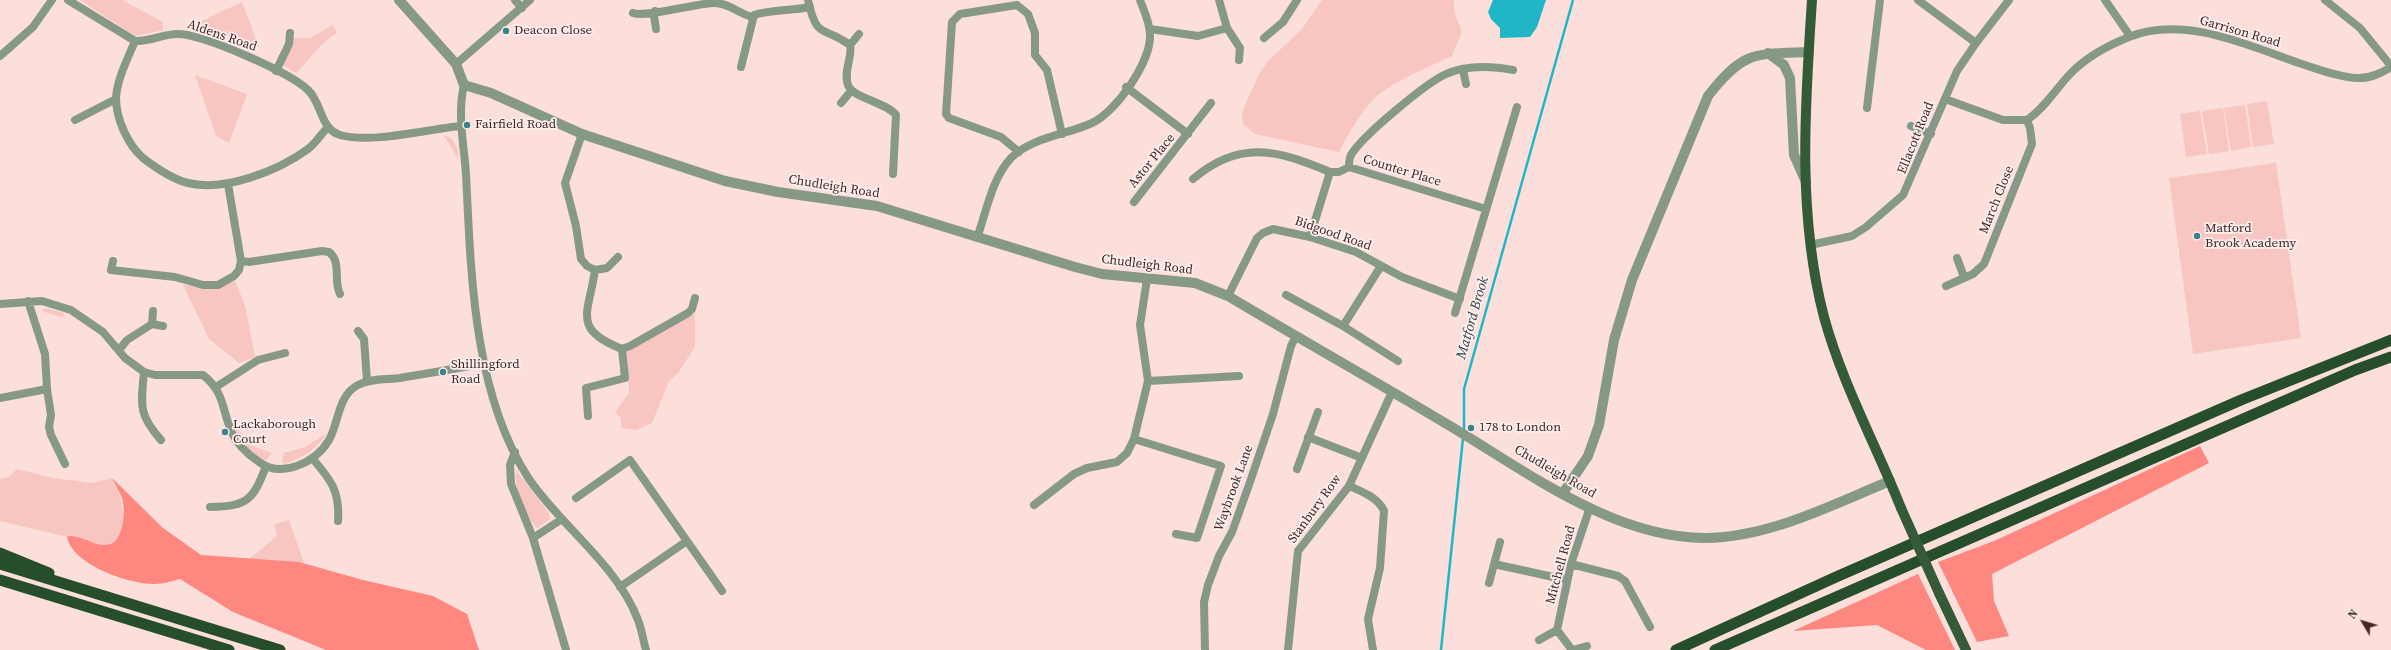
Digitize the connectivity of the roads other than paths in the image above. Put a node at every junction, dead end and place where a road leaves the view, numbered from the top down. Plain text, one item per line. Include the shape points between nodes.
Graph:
1 (52, 0) edge
2 (68, 0) edge
3 (399, 0) edge
4 (515, 0) edge
5 (530, 0) edge
6 (1140, 0) edge
7 (1219, 0) edge
8 (1297, 0) edge
9 (1812, 0) edge
10 (1880, 0) edge
11 (1918, 0) edge
12 (2009, 0) edge
13 (2105, 0) edge
14 (2325, 0) edge
15 (809, 3) edge
16 (522, 8) junction
17 (655, 11) junction
18 (633, 13) dead end
19 (752, 17) junction
20 (1227, 28) junction
21 (656, 29) dead end
22 (1150, 29) junction
23 (290, 33) dead end
24 (859, 34) dead end
25 (2130, 36) junction
26 (1264, 38) dead end
27 (135, 41) junction
28 (1976, 43) junction
29 (850, 45) junction
30 (1809, 52) junction
31 (1768, 53) junction
32 (0, 56) edge
33 (1239, 60) dead end
34 (456, 64) junction
35 (2391, 66) edge
36 (741, 67) dead end
37 (1463, 70) junction
38 (1513, 70) dead end
39 (276, 71) junction
40 (1466, 84) dead end
41 (464, 85) junction
42 (1126, 87) junction
43 (851, 91) junction
44 (116, 99) junction
45 (1945, 99) junction
46 (841, 103) dead end
47 (1211, 103) dead end
48 (1517, 107) dead end
49 (1867, 108) dead end
50 (75, 120) dead end
51 (2027, 120) junction
52 (461, 126) junction
53 (1911, 126) dead end
54 (328, 127) junction
55 (582, 134) junction
56 (1062, 134) junction
57 (1188, 134) junction
58 (1931, 134) junction
59 (1018, 152) junction
60 (1349, 167) junction
61 (1330, 172) junction
62 (893, 174) dead end
63 (1193, 179) dead end
64 (1806, 182) junction
65 (228, 184) junction
66 (1134, 202) dead end
67 (1486, 209) junction
68 (1310, 237) junction
69 (977, 238) junction
70 (1810, 245) junction
71 (618, 257) dead end
72 (1957, 258) dead end
73 (113, 261) dead end
74 (241, 261) junction
75 (1381, 266) junction
76 (595, 270) junction
77 (1964, 277) junction
78 (1147, 279) junction
79 (1946, 286) dead end
80 (340, 294) dead end
81 (1286, 295) dead end
82 (1228, 296) junction
83 (695, 298) dead end
84 (1460, 299) junction
85 (28, 301) junction
86 (0, 304) edge
87 (153, 310) dead end
88 (1455, 312) dead end
89 (152, 324) junction
90 (162, 326) dead end
91 (1343, 326) junction
92 (358, 331) dead end
93 (1296, 336) junction
94 (2391, 340) edge
95 (622, 349) junction
96 (119, 350) junction
97 (285, 353) dead end
98 (2391, 357) edge
99 (1398, 361) dead end
100 (484, 363) junction
101 (144, 372) junction
102 (1239, 376) dead end
103 (368, 381) junction
104 (1148, 381) junction
105 (216, 387) junction
106 (47, 389) junction
107 (1392, 392) junction
108 (0, 398) edge
109 (1318, 412) dead end
110 (588, 416) dead end
111 (1308, 437) junction
112 (1134, 439) junction
113 (161, 440) dead end
114 (515, 452) junction
115 (312, 458) junction
116 (1362, 458) junction
117 (65, 464) dead end
118 (266, 466) junction
119 (1297, 469) dead end
120 (1890, 481) junction
121 (1349, 486) junction
122 (1563, 493) junction
123 (576, 498) dead end
124 (1034, 505) dead end
125 (210, 507) dead end
126 (1590, 507) junction
127 (562, 519) junction
128 (338, 521) dead end
129 (1176, 534) dead end
130 (533, 538) junction
131 (687, 542) junction
132 (1500, 542) dead end
133 (0, 553) edge
134 (0, 564) edge
135 (1494, 564) junction
136 (1571, 564) junction
137 (0, 580) edge
138 (1567, 580) junction
139 (1490, 583) dead end
140 (620, 588) junction
141 (85, 589) junction
142 (722, 591) dead end
143 (1650, 626) dead end
144 (1557, 630) junction
145 (1539, 640) dead end
146 (1588, 646) dead end
147 (229, 650) edge
148 (280, 650) edge
149 (566, 650) edge
150 (646, 650) edge
151 (1205, 650) edge
152 (1288, 650) edge
153 (1373, 650) edge
154 (1572, 650) edge
155 (1676, 650) edge
156 (1714, 650) edge
157 (1966, 650) edge

1 - 32 street via 33,27
2 - 27 street
3 - 34 street
4 - 16 street
5 - 16 street
6 - 22 street
7 - 20 street
8 - 26 street via 1283,22
9 - 30 main road
10 - 49 street
11 - 28 street
12 - 28 street, Ellacott Road
13 - 25 street
14 - 35 street via 2360,28
15 - 19 street via 793,11 767,11
15 - 29 street via 814,23
16 - 34 street
17 - 18 street via 643,15
17 - 19 street via 717,3
17 - 21 street
19 - 36 street
20 - 22 street via 1198,36
20 - 33 street via 1240,48
22 - 42 street via 1150,43 1145,61
23 - 39 street via 289,44
24 - 29 street
25 - 35 street, Garrison Road via 2183,29 2214,35 2322,71 2358,78 2382,73
25 - 51 street, Garrison Road via 2089,59 2072,72 2051,100
27 - 39 street, Aldens Road via 146,42 178,34 227,48
27 - 44 street via 122,73
28 - 45 street, Ellacott Road via 1957,71
29 - 43 street via 846,73 847,85
30 - 31 street
30 - 64 main road
31 - 64 street via 1784,65 1790,78 1794,155
31 - 122 street via 1745,60 1734,67 1708,96 1632,280 1614,340 1599,425 1588,456
34 - 41 street
37 - 38 street via 1497,67
37 - 40 street
37 - 60 street via 1444,75 1412,96 1354,150
39 - 54 street, Aldens Road via 307,89
41 - 52 street via 459,109
41 - 55 street, Chudleigh Road via 491,93
42 - 56 street via 1094,122
42 - 57 street, Astor Place
43 - 46 street
43 - 62 street via 887,107 896,115
44 - 50 street
44 - 65 street via 126,135 148,161 167,174 188,183
45 - 51 street via 2003,120
45 - 58 street, Ellacott Road
47 - 57 street, Astor Place
48 - 67 street
51 - 77 street, March Close via 2032,135 2028,156 1984,264 1973,274
52 - 54 street via 364,138 341,135
52 - 100 street via 471,269
53 - 58 street
54 - 65 street via 315,143 299,155
55 - 69 street, Chudleigh Road via 725,181 778,192 877,206
55 - 76 street via 565,182 581,259
56 - 59 street via 1031,144
56 - 59 street via 1047,70 1035,55 1035,33 1028,14 1017,5 960,14 952,22 946,114 949,118 1001,137
57 - 66 street, Astor Place
58 - 70 street, Ellacott Road via 1904,195 1852,236
59 - 69 street via 1004,166
60 - 61 street, Counter Place via 1339,172
60 - 67 street, Counter Place
61 - 63 street via 1289,157 1253,152 1237,153 1224,158
61 - 68 street
64 - 70 main road
65 - 74 street
67 - 84 street
68 - 75 street, Bidgood Road via 1356,252
68 - 82 street, Bidgood Road via 1281,229 1263,233 1249,252
69 - 78 street, Chudleigh Road via 1102,274
70 - 120 main road via 1824,318
71 - 76 street via 607,268
72 - 77 street
73 - 74 street via 111,270 175,277 203,285 226,281 236,274
74 - 80 street via 329,252 336,260 337,288
75 - 84 street, Bidgood Road via 1402,277
75 - 91 street
76 - 95 street via 587,323 594,334
77 - 79 street, March Close
78 - 82 street, Chudleigh Road via 1195,283
78 - 104 street via 1140,325
81 - 91 street
82 - 93 street, Chudleigh Road
83 - 95 street via 688,313
84 - 88 street
85 - 86 street
85 - 96 street via 54,304 77,313 103,332
85 - 106 street via 45,354
87 - 89 street
89 - 90 street
89 - 96 street via 127,340
91 - 99 street
92 - 103 street via 364,339
93 - 107 street, Chudleigh Road
93 - 151 street, Waybrook Lane via 1250,482 1232,532 1208,585 1204,602
94 - 155 highway via 2234,403
95 - 110 street via 625,378 586,388
96 - 101 street via 133,365
97 - 105 street via 258,360
98 - 156 highway via 2355,370
100 - 103 street
100 - 114 street via 500,424
101 - 105 street via 155,375 203,375
101 - 113 street via 142,399 145,419
102 - 104 street
103 - 115 street via 357,385 349,392 329,439
104 - 112 street
105 - 118 street via 236,440 253,458
106 - 108 street
106 - 117 street via 51,435
107 - 116 street, Stanbury Row
107 - 122 street, Chudleigh Road
109 - 111 street
111 - 116 street
111 - 119 street
112 - 124 street via 1127,453 1117,462 1088,468 1074,474
112 - 129 street via 1221,466 1197,538
114 - 127 street via 529,478
114 - 130 street via 510,465 511,484
115 - 118 street via 287,469
115 - 128 street via 335,489 339,504
116 - 121 street, Stanbury Row
118 - 125 street via 256,489 246,501 237,506
120 - 126 street, Chudleigh Road via 1786,523 1750,533 1721,537 1696,538 1660,532 1625,522
120 - 157 main road, bridge
121 - 152 street, Stanbury Row via 1298,551
121 - 153 street via 1369,495 1384,511 1380,568 1368,619
122 - 126 street, Chudleigh Road
123 - 131 street via 630,460
126 - 136 street, Mitchell Road
127 - 130 street
127 - 140 street
130 - 149 street
131 - 140 street
131 - 142 street
132 - 135 street
133 - 141 highway via 21,559
134 - 141 highway
135 - 138 street
135 - 139 street
136 - 138 street, Mitchell Road
136 - 143 street via 1618,576 1625,581
137 - 147 highway
138 - 144 street, Mitchell Road
140 - 150 street via 638,619
141 - 148 highway
144 - 145 street
144 - 154 street
146 - 154 street

